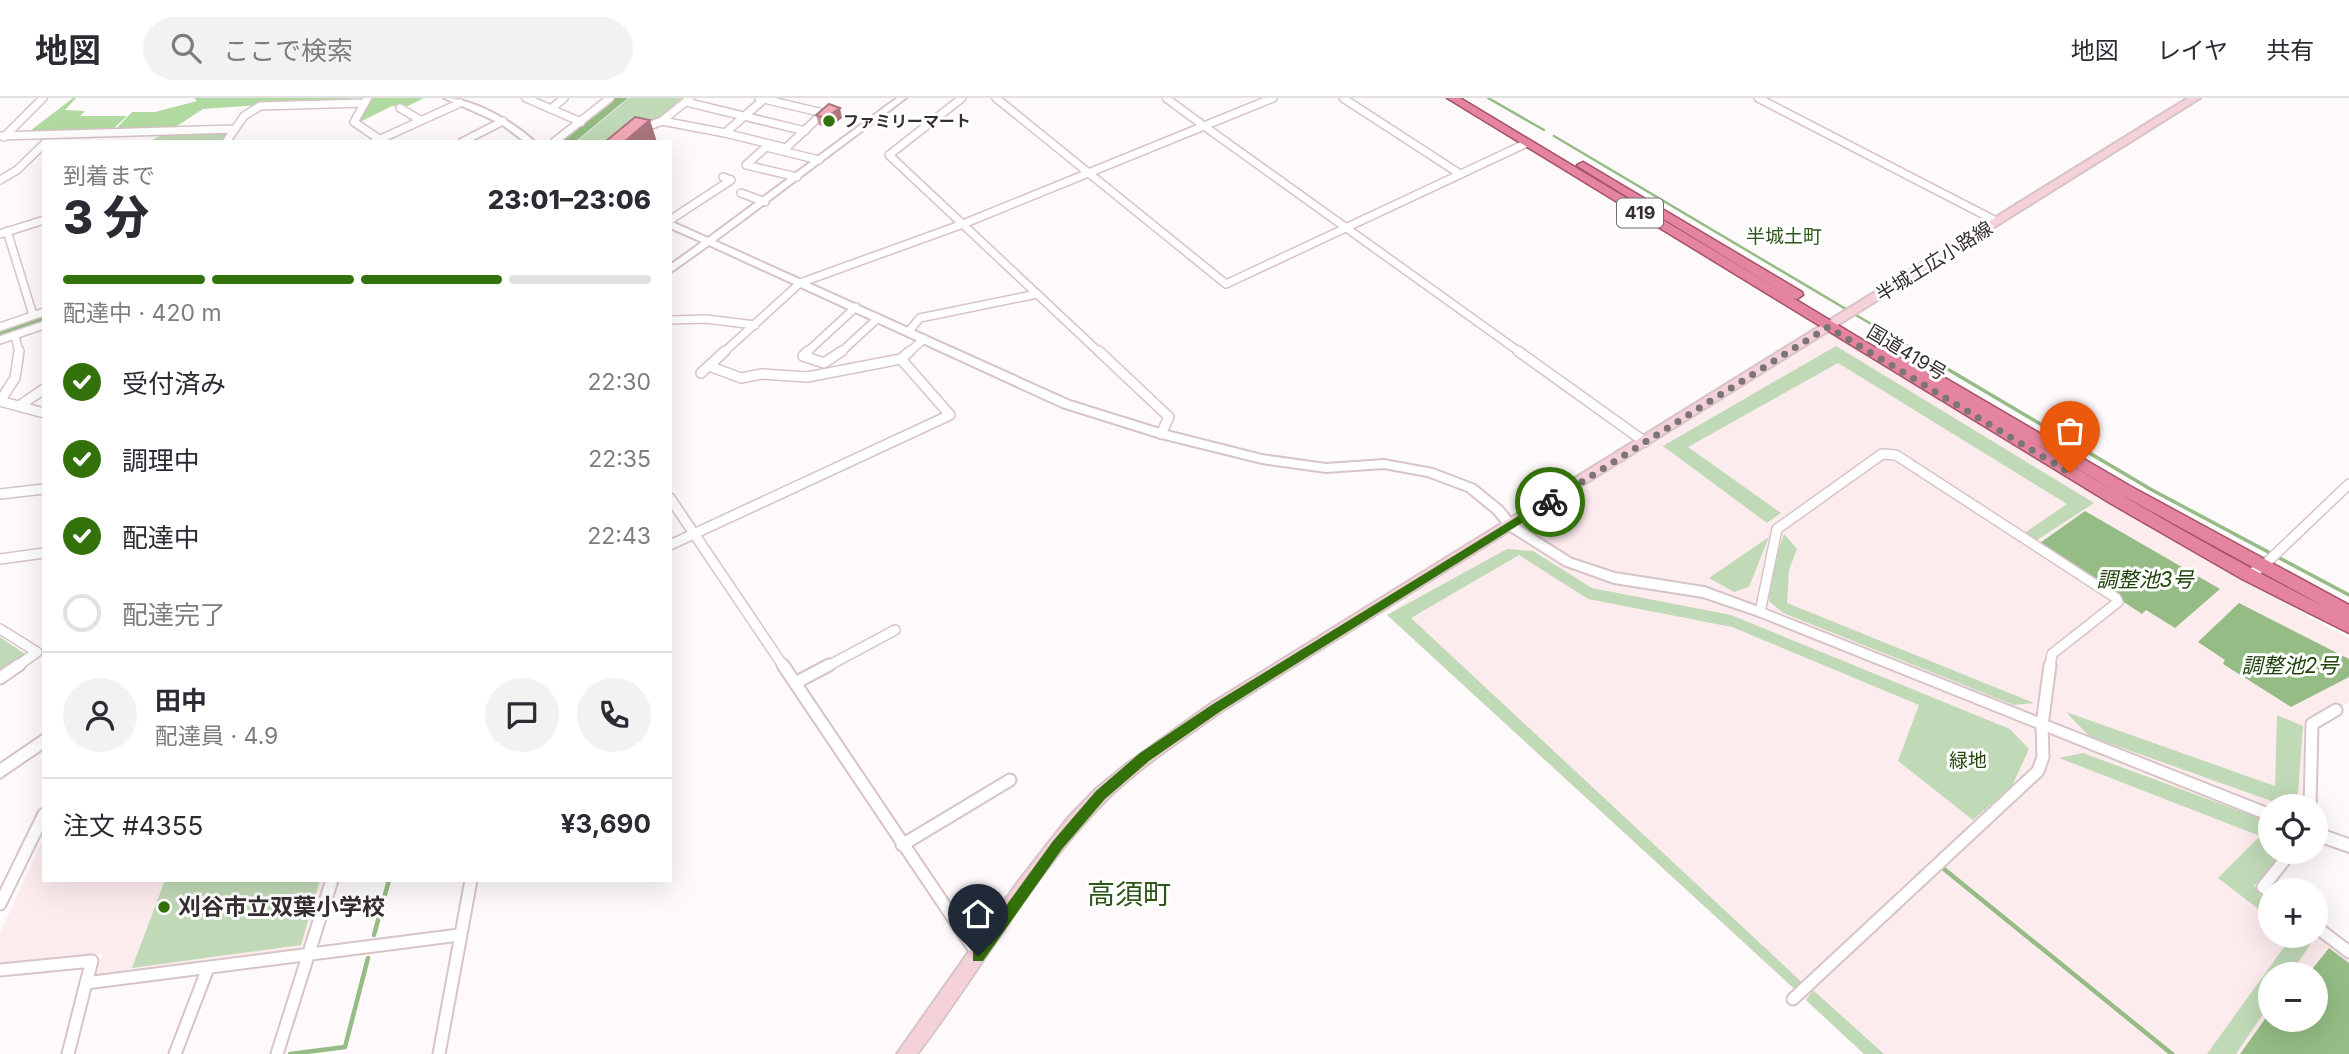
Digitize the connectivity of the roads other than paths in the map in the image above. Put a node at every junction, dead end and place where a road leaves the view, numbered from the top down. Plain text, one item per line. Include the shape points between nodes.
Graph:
1 (43, 98) edge
2 (526, 98) edge
3 (564, 98) edge
4 (610, 98) edge
5 (902, 98) edge
6 (962, 98) edge
7 (996, 98) edge
8 (1166, 98) edge
9 (1273, 98) edge
10 (1343, 98) edge
11 (1452, 98) edge
12 (1469, 98) edge
13 (1758, 98) edge
14 (2195, 98) edge
15 (761, 99) edge
16 (366, 100) edge
17 (456, 100) edge
18 (688, 100) edge
19 (400, 108) dead end
20 (551, 109) junction
21 (745, 116) junction
22 (664, 119) junction
23 (420, 120) junction
24 (503, 121) junction
25 (581, 122) junction
26 (1204, 126) junction
27 (235, 129) junction
28 (805, 131) junction
29 (633, 133) edge
30 (726, 133) junction
31 (2, 137) edge
32 (63, 140) edge
33 (227, 140) edge
34 (377, 140) edge
35 (380, 140) edge
36 (466, 140) edge
37 (528, 140) edge
38 (557, 140) edge
39 (42, 141) edge
40 (1527, 143) junction
41 (42, 146) edge
42 (819, 160) junction
43 (1089, 173) junction
44 (1461, 174) junction
45 (723, 177) dead end
46 (797, 177) junction
47 (0, 180) edge
48 (741, 193) dead end
49 (765, 202) junction
50 (42, 221) edge
51 (672, 221) edge
52 (1996, 222) junction
53 (672, 223) edge
54 (963, 224) junction
55 (1347, 228) junction
56 (4, 232) edge
57 (710, 243) junction
58 (672, 267) edge
59 (800, 283) junction
60 (1037, 294) junction
61 (856, 307) junction
62 (42, 313) edge
63 (33, 315) junction
64 (878, 318) junction
65 (1843, 318) junction
66 (672, 320) edge
67 (755, 325) junction
68 (42, 326) edge
69 (0, 327) edge
70 (908, 332) junction
71 (15, 335) junction
72 (924, 339) junction
73 (0, 340) edge
74 (901, 359) junction
75 (709, 366) junction
76 (701, 373) dead end
77 (42, 390) edge
78 (19, 406) junction
79 (42, 412) edge
80 (1161, 433) junction
81 (1645, 442) junction
82 (2349, 484) edge
83 (42, 489) edge
84 (0, 494) edge
85 (672, 501) edge
86 (1511, 526) junction
87 (695, 534) junction
88 (672, 544) edge
89 (42, 554) edge
90 (0, 559) edge
91 (2262, 568) junction
92 (2248, 575) junction
93 (1760, 612) junction
94 (2349, 613) edge
95 (2349, 627) edge
96 (0, 629) edge
97 (895, 630) dead end
98 (42, 652) edge
99 (0, 678) edge
100 (795, 683) junction
101 (2336, 710) dead end
102 (2042, 725) junction
103 (42, 741) edge
104 (0, 772) edge
105 (1010, 780) dead end
106 (2310, 794) edge
107 (2258, 810) edge
108 (42, 818) edge
109 (2328, 838) edge
110 (902, 845) junction
111 (2349, 846) edge
112 (2281, 864) edge
113 (2270, 878) edge
114 (330, 882) edge
115 (471, 882) edge
116 (1, 900) edge
117 (459, 935) junction
118 (2328, 936) edge
119 (2349, 952) edge
120 (310, 954) junction
121 (978, 956) junction
122 (208, 968) junction
123 (0, 970) edge
124 (86, 983) junction
125 (1793, 999) dead end
126 (68, 1054) edge
127 (175, 1054) edge
128 (277, 1054) edge
129 (439, 1054) edge
130 (906, 1054) edge

1 - 31 street
2 - 20 street
3 - 20 street
4 - 25 street
5 - 42 street
6 - 54 street via 889,155
7 - 43 street
8 - 26 street
9 - 26 street
10 - 44 street
11 - 40 highway, 国道419号 / 419
12 - 65 highway, 国道419号 / 419
13 - 52 street
14 - 52 main road, 半城土広小路線
15 - 21 street
15 - 28 street via 823,113
16 - 27 street via 260,106
16 - 34 street via 354,122
17 - 23 street
17 - 24 street
18 - 21 street
18 - 22 street
19 - 23 street
20 - 25 street
21 - 28 street
21 - 30 street
22 - 29 street
22 - 30 street
23 - 35 street
24 - 36 street
24 - 37 street
25 - 38 street
26 - 43 street
26 - 55 street
27 - 32 street
27 - 33 street
28 - 30 street via 786,148
31 - 39 street
40 - 44 street
40 - 65 highway, 国道419号 / 419
41 - 47 street
42 - 46 street
42 - 46 street via 766,147 746,165
43 - 54 street
43 - 55 street via 1226,284
44 - 55 street
45 - 51 street via 731,180
46 - 49 street
48 - 49 street
49 - 57 street
50 - 56 street
52 - 65 main road, 半城土広小路線
53 - 57 street
54 - 59 street
54 - 60 street
55 - 81 street
56 - 63 street
57 - 58 street
57 - 59 street
59 - 61 street
59 - 67 street
60 - 70 street via 920,318
60 - 80 street via 1169,417
61 - 64 street
61 - 64 street via 803,356 831,361
62 - 63 street
63 - 69 street
64 - 70 street
65 - 81 main road, 半城土広小路線
65 - 91 highway, 国道419号 / 419
65 - 92 highway, 国道419号 / 419 via 2115,499
66 - 67 street
67 - 75 street
68 - 71 street
70 - 72 street
71 - 73 street
71 - 78 street via 21,349 10,392 0,401
72 - 74 street
72 - 80 street via 1066,404
74 - 75 street via 807,377 762,374 741,378
74 - 87 street via 950,415
75 - 76 street
77 - 78 street
78 - 79 street
80 - 86 street via 1296,464 1340,468 1384,464 1429,472 1471,488
81 - 86 main road, 半城土広小路線
82 - 91 street
83 - 84 street
85 - 87 street
86 - 93 street via 1567,562 1587,569 1614,578 1704,592
86 - 121 main road, 半城土広小路線 via 1144,757 1101,795 1058,845
87 - 88 street
87 - 100 street
89 - 90 street
91 - 92 street
91 - 94 highway, 国道419号 / 419
92 - 95 highway, 国道419号 / 419
93 - 102 street
93 - 102 street via 1777,529 1881,454 1896,455 2116,598 2115,604 2052,654
96 - 98 street
97 - 100 street
98 - 99 street
100 - 110 street
101 - 106 street via 2312,724
102 - 107 street
102 - 125 street via 2043,757 2038,771
103 - 104 street
105 - 110 street
108 - 116 street
109 - 111 street
110 - 121 street
112 - 113 street
114 - 120 street
115 - 117 street
117 - 120 street
117 - 129 street
118 - 119 street
120 - 122 street
120 - 128 street
121 - 130 main road, 半城土広小路線
122 - 124 street
122 - 127 street
123 - 124 street via 92,961
124 - 126 street

